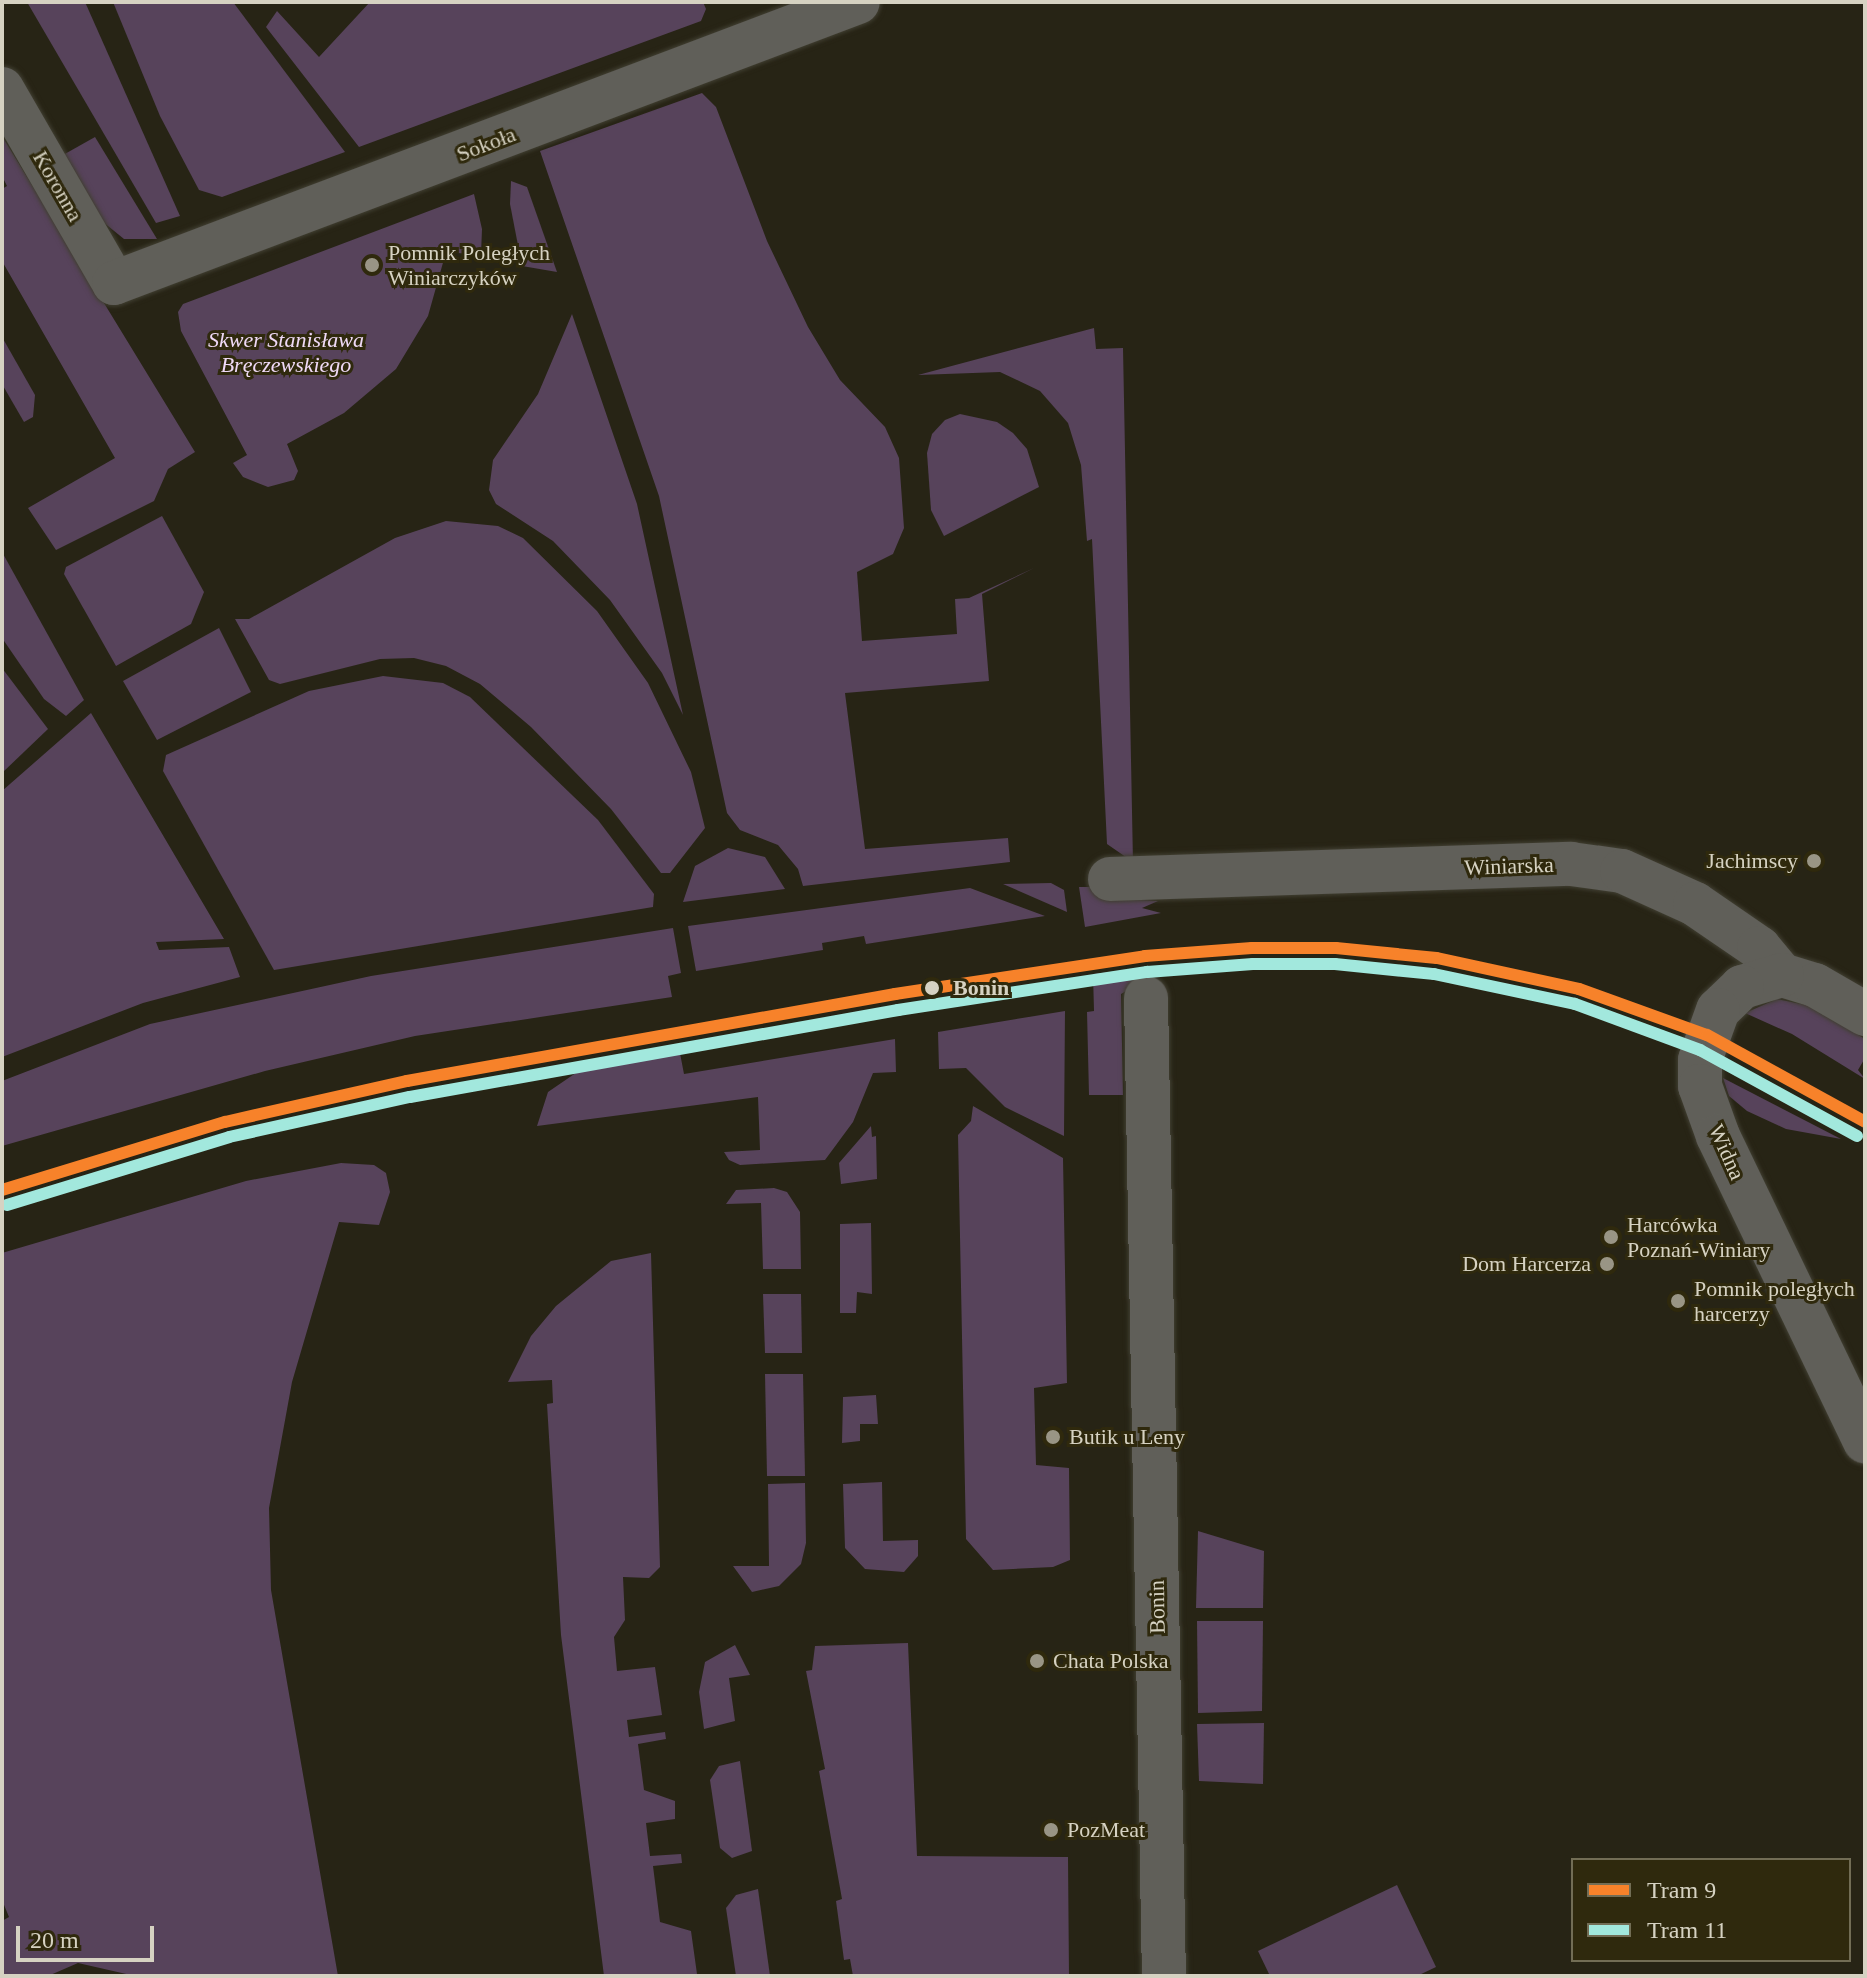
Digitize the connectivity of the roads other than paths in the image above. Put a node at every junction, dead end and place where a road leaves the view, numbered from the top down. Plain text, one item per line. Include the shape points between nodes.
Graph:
1 (858, 2) edge
2 (2, 89) edge
3 (114, 283) joint
4 (1110, 879) dead end
5 (1782, 975) junction
6 (1146, 998) dead end
7 (1865, 1014) edge
8 (1865, 1442) edge
9 (1164, 1976) edge

1 - 3 street, Sokoła
2 - 3 street, Koronna
4 - 5 street, Winiarska via 1584,866 1622,871 1695,904 1759,948
5 - 7 street, Winiarska via 1815,985
5 - 8 street, Widna via 1742,987 1718,1010 1700,1060 1700,1086 1718,1136
6 - 9 street, Bonin

